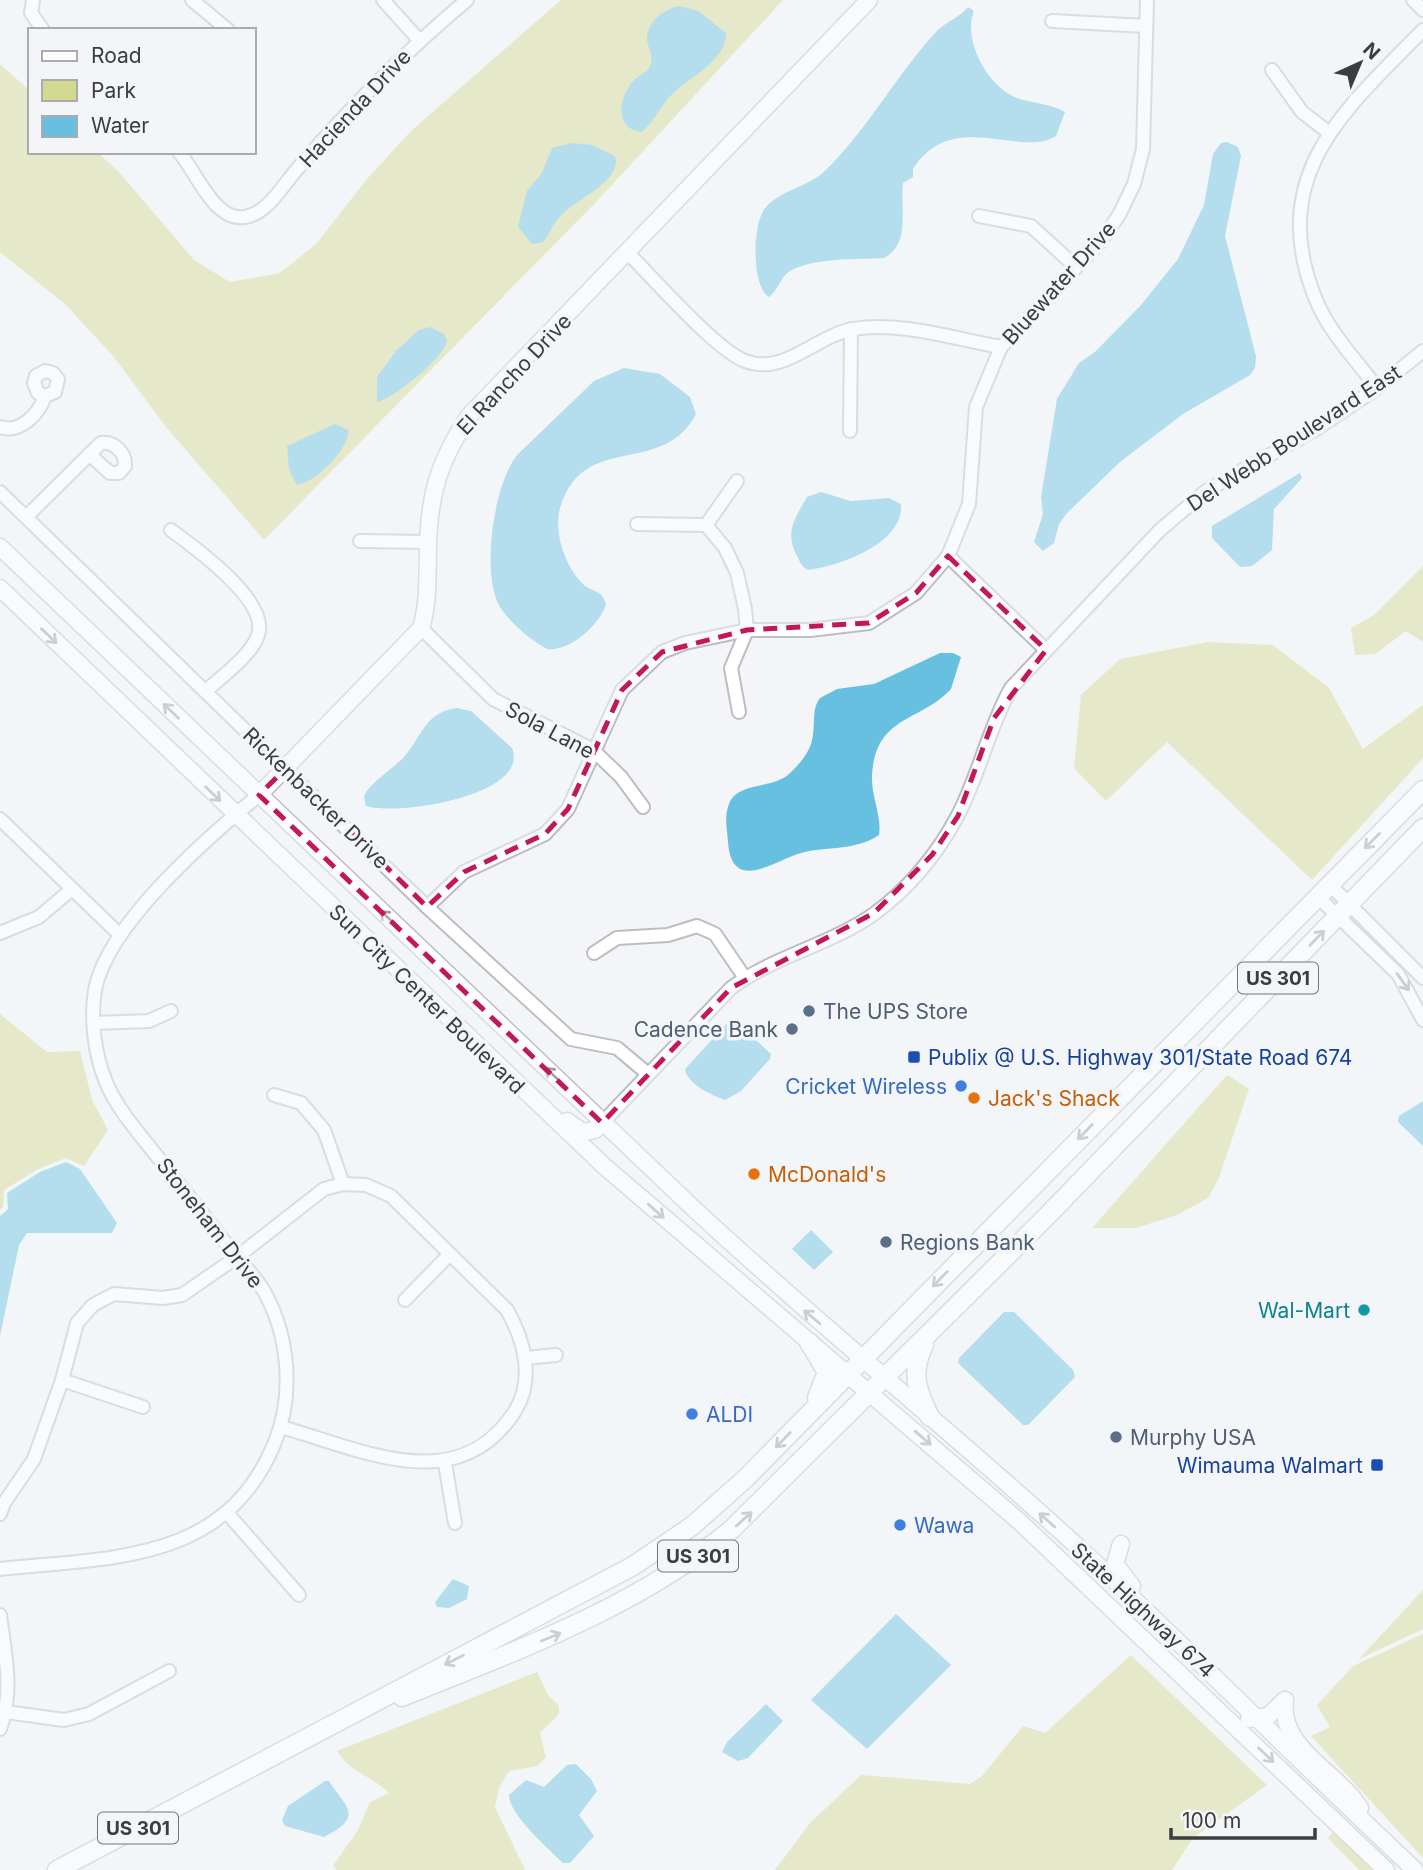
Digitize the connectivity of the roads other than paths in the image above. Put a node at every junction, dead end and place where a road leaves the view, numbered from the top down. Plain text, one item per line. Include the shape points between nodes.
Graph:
1 (33, 0) edge
2 (192, 0) edge
3 (383, 0) edge
4 (467, 0) edge
5 (869, 0) edge
6 (1147, 0) edge
7 (1413, 0) edge
8 (1423, 10) edge
9 (1052, 21) dead end
10 (1146, 26) junction
11 (42, 28) edge
12 (226, 28) edge
13 (1423, 30) edge
14 (419, 40) junction
15 (1272, 70) dead end
16 (1328, 132) junction
17 (180, 154) edge
18 (979, 216) dead end
19 (628, 253) junction
20 (1076, 267) junction
21 (852, 329) junction
22 (1000, 348) junction
23 (1423, 351) edge
24 (1377, 388) junction
25 (45, 396) dead end
26 (0, 426) edge
27 (850, 431) dead end
28 (89, 454) dead end
29 (737, 481) dead end
30 (0, 492) edge
31 (26, 517) junction
32 (637, 524) dead end
33 (706, 525) junction
34 (170, 530) dead end
35 (360, 541) dead end
36 (428, 542) junction
37 (0, 547) edge
38 (948, 556) junction
39 (0, 588) edge
40 (421, 628) junction
41 (747, 630) junction
42 (1046, 650) junction
43 (206, 691) junction
44 (739, 712) dead end
45 (593, 750) junction
46 (286, 768) junction
47 (1423, 790) edge
48 (259, 795) junction
49 (643, 807) dead end
50 (235, 815) junction
51 (0, 819) edge
52 (1423, 828) edge
53 (72, 889) junction
54 (1323, 890) junction
55 (428, 907) junction
56 (1344, 910) junction
57 (0, 933) edge
58 (120, 935) junction
59 (594, 953) dead end
60 (745, 978) junction
61 (1423, 978) edge
62 (171, 1011) dead end
63 (1423, 1020) edge
64 (94, 1023) junction
65 (461, 1031) junction
66 (648, 1074) junction
67 (274, 1095) dead end
68 (602, 1122) junction
69 (343, 1184) junction
70 (450, 1254) junction
71 (237, 1257) junction
72 (405, 1300) dead end
73 (930, 1334) junction
74 (810, 1342) junction
75 (556, 1355) dead end
76 (526, 1358) junction
77 (862, 1359) junction
78 (848, 1374) junction
79 (885, 1378) junction
80 (62, 1380) junction
81 (870, 1392) junction
82 (143, 1406) dead end
83 (809, 1414) junction
84 (930, 1417) junction
85 (281, 1427) junction
86 (445, 1463) junction
87 (0, 1514) edge
88 (228, 1514) junction
89 (455, 1523) dead end
90 (1086, 1555) junction
91 (0, 1569) edge
92 (299, 1595) dead end
93 (1117, 1613) junction
94 (0, 1615) edge
95 (1195, 1659) junction
96 (169, 1671) dead end
97 (1285, 1700) junction
98 (1243, 1706) junction
99 (6, 1712) junction
100 (1257, 1719) junction
101 (328, 1728) junction
102 (0, 1729) edge
103 (1375, 1833) junction
104 (57, 1870) edge
105 (1386, 1870) edge
106 (1415, 1870) edge

1 - 11 street via 31,13
2 - 12 street
3 - 14 street
4 - 14 street, Hacienda Drive
5 - 19 main road, El Rancho Drive
6 - 10 street, Bluewater Drive
7 - 8 street
9 - 10 street
10 - 20 street, Bluewater Drive via 1143,149 1134,184 1119,215
13 - 16 street
14 - 17 street, Hacienda Drive via 344,115 268,205 245,217 218,207
15 - 16 street via 1302,112
16 - 24 street via 1304,190 1300,229 1305,265 1317,302
18 - 20 street via 1031,226
19 - 21 street via 718,343 744,361 770,366
19 - 36 main road, El Rancho Drive via 469,416 439,468
20 - 22 street, Bluewater Drive
21 - 22 street via 899,329
21 - 27 street
22 - 38 street, Bluewater Drive via 976,407 970,504
23 - 24 street, Del Webb Boulevard East
24 - 42 street, Del Webb Boulevard East via 1316,429 1206,491 1160,530
25 - 26 street via 20,427
28 - 31 street
29 - 33 street
30 - 31 street, Rickenbacker Drive
31 - 43 street, Rickenbacker Drive
32 - 33 street
33 - 41 street via 737,573
34 - 43 street via 209,558 258,616 259,634 251,647
35 - 36 street
36 - 40 main road, El Rancho Drive via 426,610
48 -> 37 main road, Sun City Center Boulevard
38 - 41 street, Bluewater Drive via 916,593 869,623
38 - 42 street
39 -> 50 main road, Sun City Center Boulevard
40 - 45 street, Sola Lane via 493,699
40 - 46 main road
41 - 44 street via 731,668
41 - 45 street, Bluewater Drive via 685,642 662,652 622,690
42 - 60 street, Del Webb Boulevard East via 1011,688 994,718 958,816 908,884 839,936
43 - 46 street, Rickenbacker Drive
45 - 49 street, Sola Lane
45 - 55 street, Bluewater Drive via 568,809 545,834 464,872
46 - 48 main road
46 - 55 street, Rickenbacker Drive
47 -> 54 main road, US 301
48 - 50 street, Stoneham Drive
68 -> 48 main road, Sun City Center Boulevard
50 - 58 street, Stoneham Drive via 159,889
50 - 65 main road, Sun City Center Boulevard
51 - 53 street
52 - 56 main road, US 301
53 - 57 street via 38,917
53 - 58 street
54 - 56 street
54 -> 77 main road, US 301
55 - 66 street, Rickenbacker Drive via 571,1040 617,1048
56 - 61 street
56 -> 63 street via 1398,974
73 -> 56 main road, US 301
58 - 64 street, Stoneham Drive via 99,978
59 - 60 street via 617,937 668,935 697,926 715,934
60 - 66 street, Del Webb Boulevard East
62 - 64 street via 149,1021
64 - 71 street, Stoneham Drive via 97,1053 117,1101
65 - 68 main road via 490,1048 569,1123 583,1132 595,1130
65 -> 74 main road, Sun City Center Boulevard via 604,1167
66 - 68 street, Del Webb Boulevard East
67 - 69 street via 301,1103 324,1130
77 -> 68 main road, Sun City Center Boulevard via 793,1301
69 - 70 street via 366,1185 391,1196
69 - 71 street via 304,1202
70 - 72 street
70 - 76 street via 507,1310
71 - 80 street via 182,1295 114,1294 93,1305 77,1323
71 - 85 street, Stoneham Drive via 264,1292 282,1334 287,1383
73 - 79 main road, US 301
73 - 84 main road via 916,1361 915,1374 917,1392
74 - 78 main road, Sun City Center Boulevard
74 - 83 main road via 827,1373
75 - 76 street
76 - 86 street via 520,1404 505,1427 479,1450
77 - 78 main road, US 301
77 - 79 main road, State Highway 674
78 - 81 main road, Sun City Center Boulevard
78 - 83 main road, US 301
79 - 81 main road, US 301
79 - 84 main road, State Highway 674
80 - 82 street
80 - 87 street via 34,1459
81 -> 93 main road, State Highway 674
101 -> 81 main road, US 301 via 571,1629 667,1577 761,1504
83 -> 101 main road, US 301 via 726,1498 661,1548
90 -> 84 main road, State Highway 674
85 - 86 street via 408,1462
85 - 88 street, Stoneham Drive via 254,1485
86 - 89 street
88 - 91 street, Stoneham Drive via 193,1535 147,1553
88 - 92 street
90 - 95 main road, State Highway 674
90 - 95 main road via 1100,1555 1121,1544 1117,1569 1182,1637
93 - 100 main road via 1143,1627 1235,1711
93 -> 105 main road, State Highway 674
94 - 99 street via 8,1680
95 - 98 main road, State Highway 674
96 - 99 street via 89,1714 64,1720
97 - 98 main road via 1260,1710
97 - 100 main road via 1275,1712
97 - 103 main road via 1289,1733 1353,1797
98 - 100 main road, State Highway 674
99 - 102 street
100 - 103 main road, State Highway 674
101 - 104 main road, US 301
103 - 106 main road, State Highway 674

